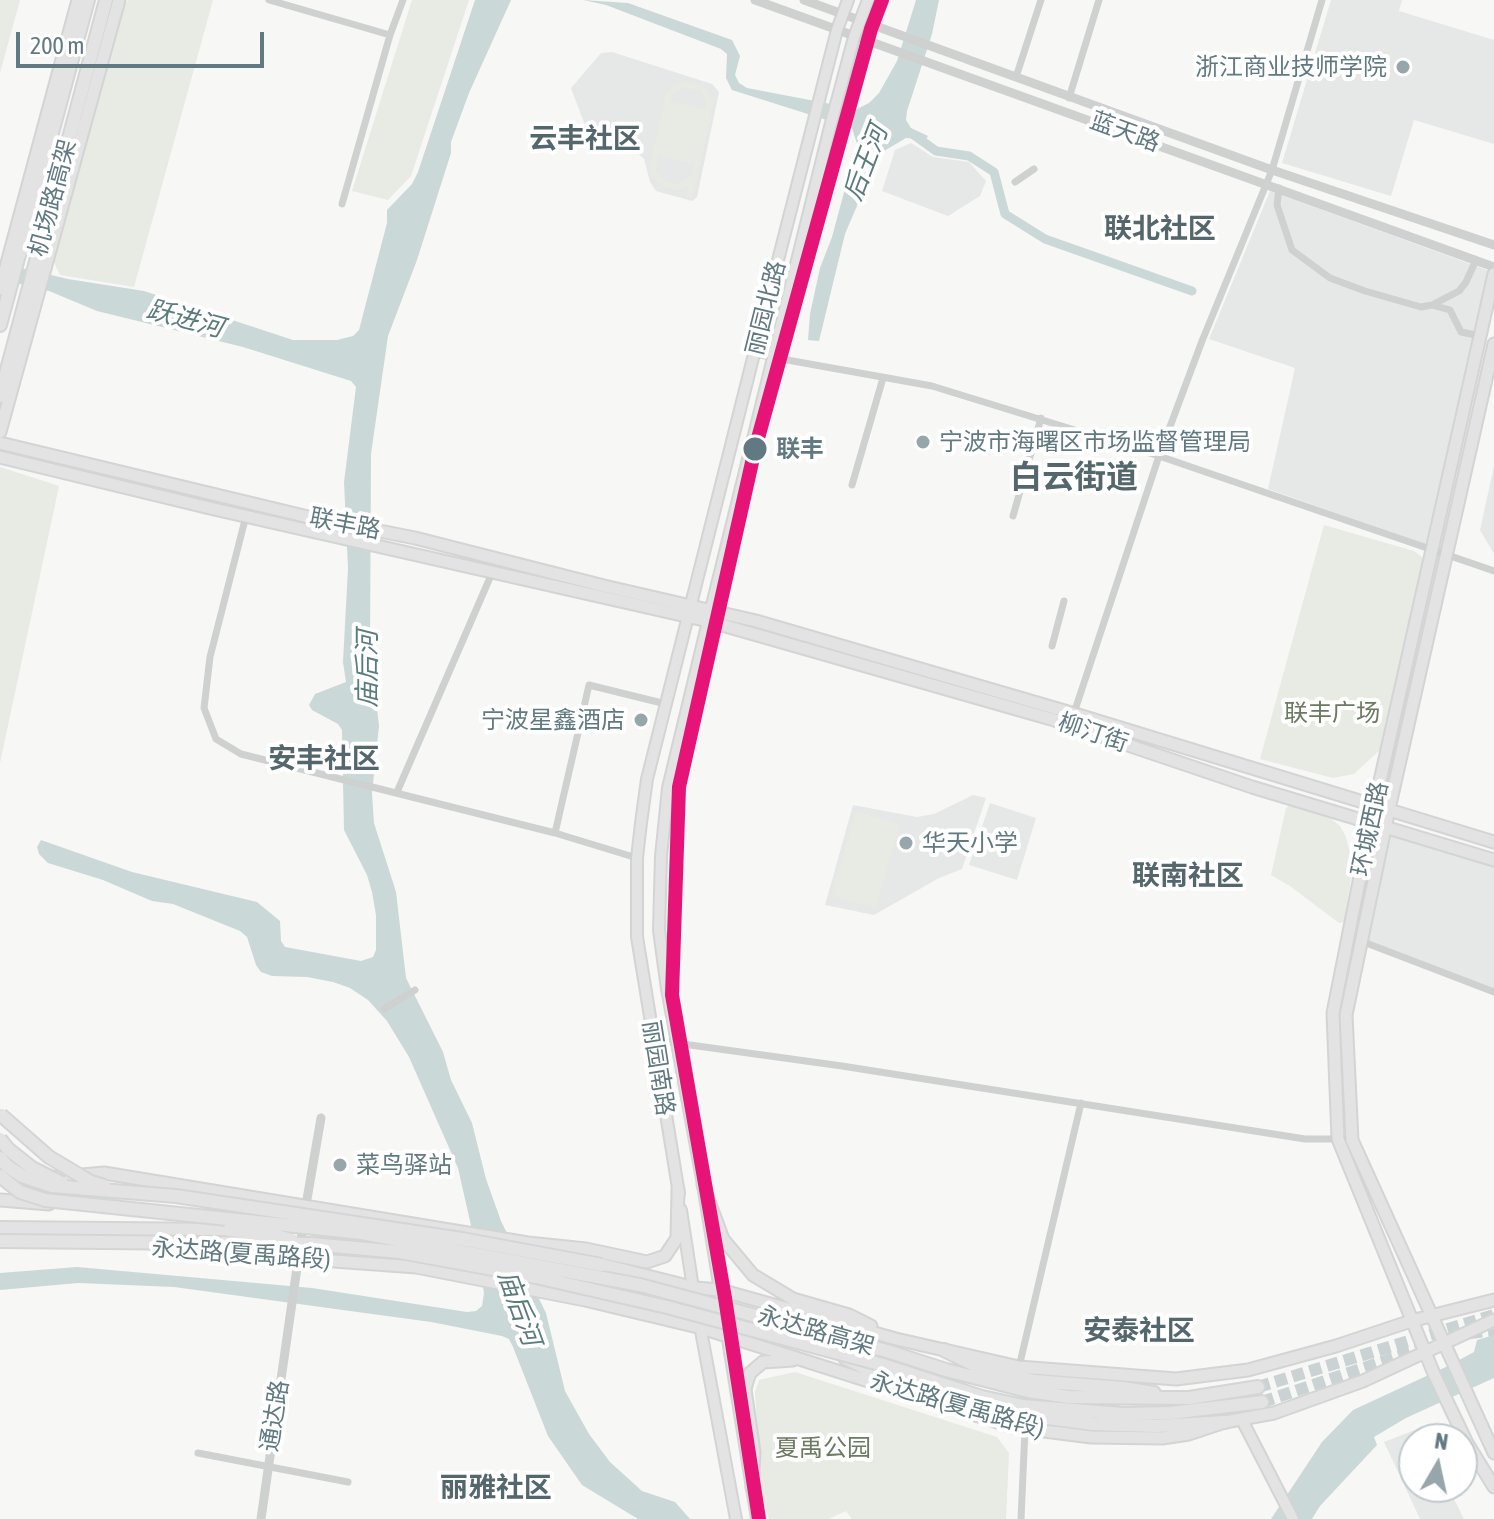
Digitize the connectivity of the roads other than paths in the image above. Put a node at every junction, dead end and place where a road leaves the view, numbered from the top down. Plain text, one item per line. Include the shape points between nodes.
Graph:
1 (78, 0) edge
2 (88, 0) edge
3 (269, 0) edge
4 (403, 0) edge
5 (755, 0) edge
6 (804, 0) edge
7 (848, 0) edge
8 (868, 0) edge
9 (1041, 0) edge
10 (1099, 0) edge
11 (1322, 0) edge
12 (115, 2) edge
13 (843, 13) junction
14 (860, 20) junction
15 (837, 30) junction
16 (390, 35) junction
17 (854, 37) junction
18 (1016, 77) junction
19 (1069, 98) junction
20 (1034, 169) dead end
21 (1272, 170) junction
22 (1015, 182) dead end
23 (1267, 183) junction
24 (1279, 188) junction
25 (342, 204) dead end
26 (1494, 245) edge
27 (1476, 260) junction
28 (1494, 267) edge
29 (1494, 274) edge
30 (1, 284) edge
31 (1432, 305) junction
32 (0, 325) edge
33 (1480, 336) junction
34 (1494, 344) edge
35 (754, 354) junction
36 (773, 358) junction
37 (883, 378) junction
38 (0, 396) edge
39 (1041, 418) junction
40 (0, 432) edge
41 (0, 443) edge
42 (1159, 456) junction
43 (0, 457) edge
44 (852, 485) dead end
45 (246, 516) junction
46 (1013, 516) dead end
47 (305, 522) junction
48 (1432, 550) junction
49 (1446, 555) junction
50 (1494, 571) edge
51 (492, 573) junction
52 (1064, 601) dead end
53 (689, 611) junction
54 (709, 615) junction
55 (1052, 646) dead end
56 (666, 704) junction
57 (1072, 720) junction
58 (399, 793) junction
59 (1375, 805) junction
60 (1389, 809) junction
61 (1371, 821) junction
62 (1387, 825) junction
63 (555, 833) junction
64 (1494, 842) edge
65 (637, 858) junction
66 (1494, 860) edge
67 (1361, 941) junction
68 (415, 990) dead end
69 (1494, 992) edge
70 (384, 1009) dead end
71 (654, 1040) junction
72 (677, 1043) junction
73 (1081, 1103) junction
74 (0, 1115) edge
75 (321, 1118) dead end
76 (0, 1139) edge
77 (1338, 1139) junction
78 (1352, 1140) junction
79 (0, 1158) edge
80 (0, 1176) edge
81 (0, 1182) edge
82 (703, 1185) junction
83 (72, 1188) junction
84 (678, 1189) junction
85 (0, 1200) edge
86 (306, 1205) junction
87 (232, 1218) junction
88 (304, 1222) junction
89 (0, 1228) edge
90 (0, 1239) edge
91 (311, 1244) junction
92 (299, 1257) junction
93 (693, 1288) junction
94 (720, 1290) junction
95 (1494, 1300) edge
96 (1431, 1315) junction
97 (1494, 1320) edge
98 (1411, 1321) junction
99 (702, 1328) junction
100 (726, 1336) junction
101 (896, 1339) junction
102 (1445, 1344) junction
103 (944, 1350) junction
104 (1427, 1354) junction
105 (817, 1363) junction
106 (1019, 1367) junction
107 (882, 1371) junction
108 (1258, 1387) tunnel mouth
109 (1189, 1398) junction
110 (1262, 1402) tunnel mouth
111 (1242, 1420) junction
112 (1225, 1422) junction
113 (1025, 1429) junction
114 (198, 1453) dead end
115 (1494, 1453) edge
116 (268, 1465) junction
117 (348, 1482) dead end
118 (1494, 1487) edge
119 (752, 1488) junction
120 (261, 1519) edge
121 (736, 1519) edge
122 (757, 1519) edge
123 (1021, 1519) edge
124 (1293, 1519) edge

1 - 30 main road
2 - 32 highway, 机场路高架
3 - 16 street
4 - 16 street
5 - 15 street, 蓝天路
6 - 13 street, 蓝天路
7 - 13 main road, 丽园北路
8 - 14 main road, 丽园北路
9 - 18 street
10 - 19 street
11 - 21 street
12 - 38 highway, 机场路高架
12 - 40 main road
13 - 14 street, 蓝天路
13 - 15 main road, 丽园北路
14 - 17 main road, 丽园北路
14 - 18 street, 蓝天路
15 - 17 street, 蓝天路
15 - 35 main road, 丽园北路
16 - 25 street
17 - 23 street, 蓝天路
17 - 36 main road, 丽园北路
18 - 19 street, 蓝天路
19 - 21 street, 蓝天路
20 - 22 street
21 - 23 street
21 - 26 street, 蓝天路
23 - 24 street, 蓝天路
23 - 42 street
24 - 27 street, 蓝天路
24 - 31 street via 1283,225 1292,250 1305,261 1330,278 1365,291 1421,307
27 - 28 street, 蓝天路
27 - 31 street via 1459,291
29 - 33 main road, 环城西路
31 - 33 street via 1450,310 1461,332
33 - 48 main road, 环城西路
34 - 49 main road, 环城西路
35 - 36 street
35 - 53 main road, 丽园北路
36 - 37 street
36 - 54 main road, 丽园北路
37 - 39 street via 932,386
37 - 44 street
39 - 42 street
39 - 46 street
41 - 47 main road, 联丰路
42 - 48 street
42 - 57 street
43 - 45 main road, 联丰路
45 - 47 main road, 联丰路
45 - 58 street via 210,657 204,708 216,739 241,754
47 - 51 main road, 联丰路
47 - 53 main road, 联丰路 via 415,538
48 - 49 street
48 - 59 main road, 环城西路
49 - 50 street
49 - 60 main road, 环城西路
51 - 53 main road, 联丰路
51 - 58 street
52 - 55 street
53 - 54 main road, 柳汀街
53 - 56 main road, 丽园南路
54 - 57 main road, 柳汀街
54 - 72 main road, 丽园南路 via 668,788 661,856 659,930
56 - 63 street via 589,685
56 - 65 main road, 丽园南路 via 647,779
57 - 59 main road, 柳汀街
57 - 61 main road, 柳汀街 via 1252,787
58 - 63 street
59 - 60 main road, 柳汀街
59 - 61 main road, 环城西路
60 - 62 main road, 环城西路
60 - 64 main road, 柳汀街
61 - 62 main road, 柳汀街
61 - 77 main road, 环城西路 via 1333,1013
62 - 66 main road, 柳汀街
62 - 67 main road, 环城西路
63 - 65 street
65 - 71 main road, 丽园南路 via 637,937
67 - 69 street
67 - 78 main road, 环城西路 via 1346,1015
68 - 70 street
71 - 72 street
71 - 84 main road, 丽园南路
72 - 73 street
72 - 82 main road, 丽园南路
73 - 77 street via 1305,1139
73 - 106 street
74 - 87 highway, bridge via 49,1157 91,1182
75 - 86 street, 通达路
76 - 83 highway, bridge via 32,1168
77 - 78 street
77 - 98 main road, 环城西路
78 - 96 main road, 环城西路
79 - 83 highway, bridge via 22,1176
80 - 87 highway, bridge via 20,1192 45,1200
81 - 86 main road via 104,1173
82 - 94 main road, 丽园南路
82 - 101 main road via 723,1239 753,1275 793,1299 849,1315
83 - 93 highway, bridge via 176,1196 462,1239
84 - 86 main road via 677,1238 665,1256 647,1262
84 - 93 main road, 丽园南路
85 - 88 main road, 永达路(夏禹路段)
86 - 88 street, 通达路
87 - 109 highway, 永达路高架, bridge via 362,1233 640,1285 1028,1391 1110,1399
88 - 92 street, 通达路
88 - 93 main road, 永达路(夏禹路段), bridge
89 - 91 highway, bridge via 229,1230
90 - 91 highway, bridge
90 - 92 main road, 永达路(夏禹路段)
91 - 107 highway, 永达路高架, bridge via 400,1252 536,1277 828,1349
92 - 99 main road, 永达路(夏禹路段) via 416,1267
92 - 116 street, 通达路
93 - 94 main road, 永达路(夏禹路段)
93 - 99 main road, 丽园南路
94 - 100 main road, 丽园南路
94 - 101 main road, 永达路(夏禹路段)
95 - 96 main road, 永达路(夏禹路段)
96 - 98 main road, 永达路(夏禹路段)
96 - 102 main road, 环城西路
97 - 102 main road, 永达路(夏禹路段)
98 - 104 main road, 环城西路
98 - 106 main road, 永达路(夏禹路段) via 1214,1376 1176,1379
99 - 100 main road, 永达路(夏禹路段)
99 - 121 main road, 丽园南路
100 - 105 main road, 永达路(夏禹路段)
100 - 119 main road, 丽园南路
101 - 103 main road, 永达路(夏禹路段)
102 - 104 main road, 永达路(夏禹路段)
102 - 115 main road, 环城西路
103 - 106 main road, 永达路(夏禹路段)
103 - 109 highway via 983,1369 1035,1381
104 - 111 main road, 永达路(夏禹路段) via 1274,1413
104 - 118 main road, 环城西路 via 1467,1443
105 - 113 main road, 永达路(夏禹路段)
105 - 119 main road via 763,1362 750,1373 745,1389 754,1452
107 - 110 highway, 永达路高架 via 1023,1406 1123,1414
107 - 112 highway via 1017,1414 1157,1426
108 - 109 highway, 永达路高架
111 - 112 main road, 永达路(夏禹路段)
111 - 124 main road
112 - 113 main road, 永达路(夏禹路段) via 1162,1438
113 - 123 street
114 - 116 street
116 - 117 street
116 - 120 street, 通达路
119 - 122 main road, 丽园南路

